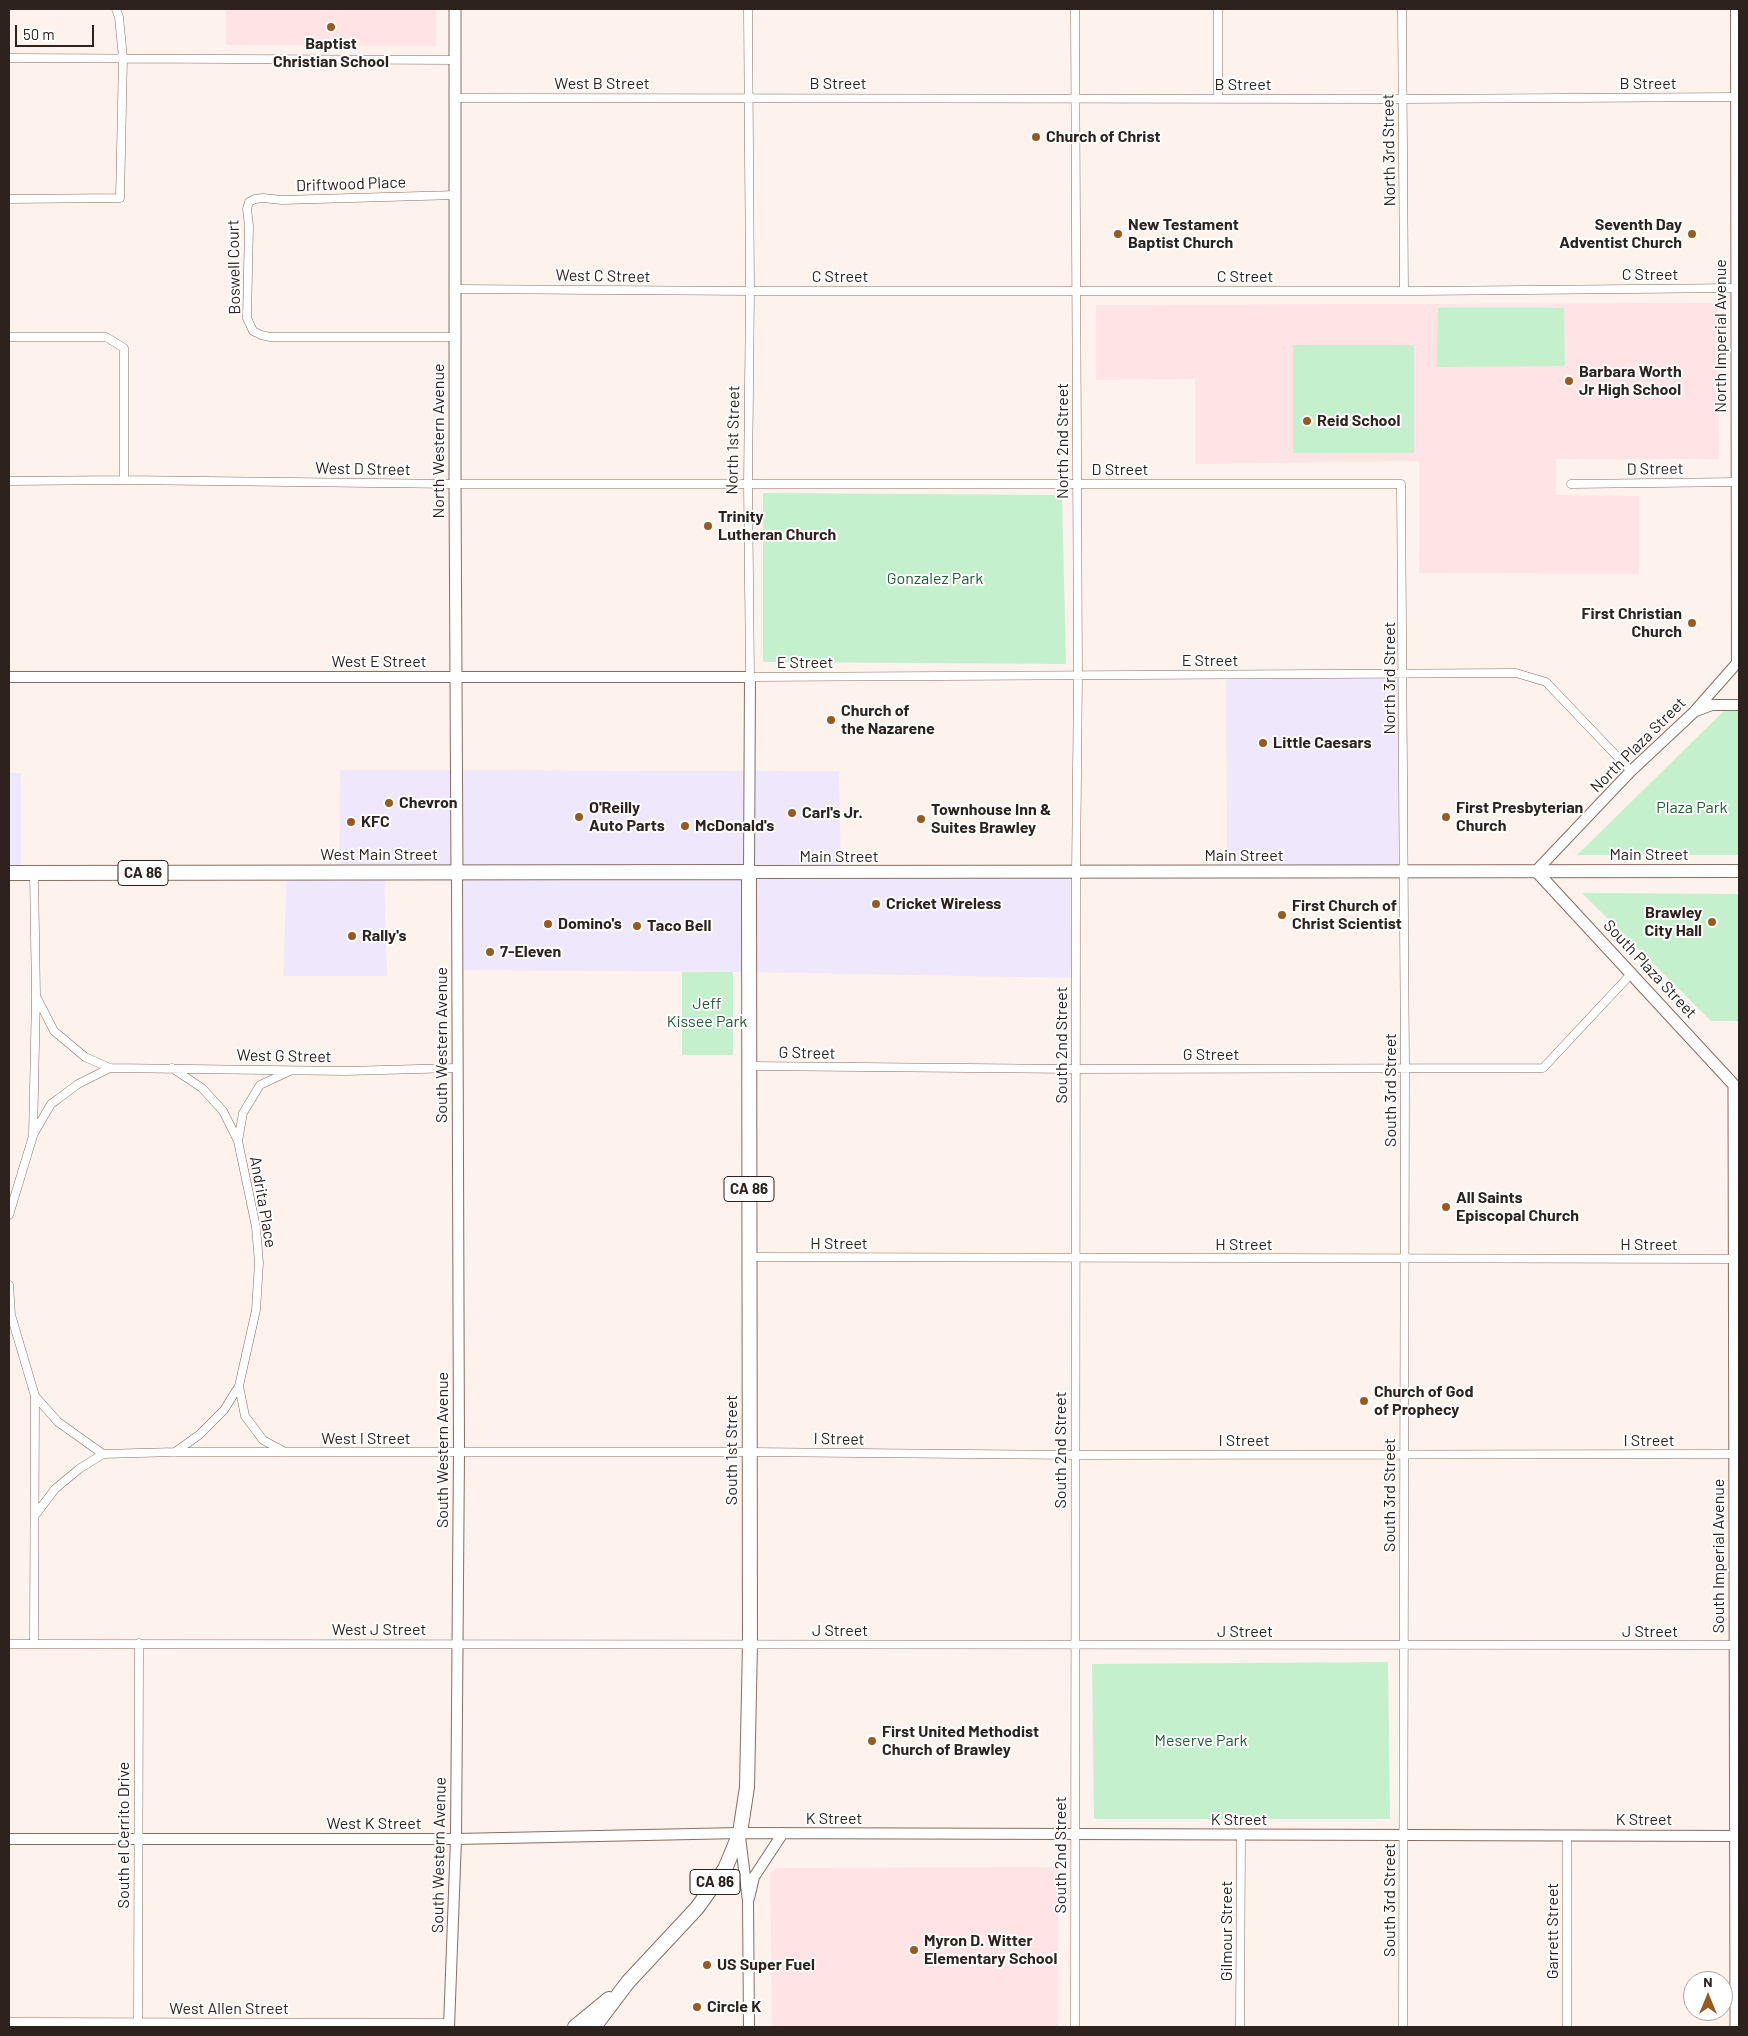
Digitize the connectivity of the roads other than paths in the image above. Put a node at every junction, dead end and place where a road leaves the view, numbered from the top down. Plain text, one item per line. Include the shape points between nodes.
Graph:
1 (116, 9) edge
2 (455, 9) edge
3 (748, 9) edge
4 (1075, 9) edge
5 (1218, 9) edge
6 (1402, 9) edge
7 (1736, 9) edge
8 (9, 58) edge
9 (123, 58) junction
10 (456, 60) junction
11 (748, 97) junction
12 (1737, 97) junction
13 (455, 98) junction
14 (1075, 98) junction
15 (1218, 98) junction
16 (1402, 99) junction
17 (456, 195) junction
18 (9, 199) edge
19 (249, 202) joint
20 (1738, 288) edge
21 (455, 289) junction
22 (750, 291) junction
23 (1077, 291) junction
24 (1404, 291) junction
25 (9, 337) edge
26 (455, 337) junction
27 (124, 480) junction
28 (9, 481) edge
29 (1738, 482) edge
30 (454, 484) junction
31 (748, 484) junction
32 (1076, 484) junction
33 (1401, 484) joint
34 (1571, 484) dead end
35 (1738, 664) edge
36 (1404, 675) junction
37 (1078, 676) junction
38 (9, 677) edge
39 (457, 677) junction
40 (750, 677) junction
41 (1739, 705) edge
42 (1693, 713) junction
43 (1631, 771) junction
44 (1536, 871) junction
45 (1739, 871) edge
46 (749, 872) junction
47 (9, 873) edge
48 (34, 873) junction
49 (457, 873) junction
50 (1076, 873) junction
51 (1404, 873) junction
52 (1632, 973) junction
53 (36, 996) junction
54 (750, 1066) junction
55 (110, 1068) junction
56 (172, 1068) junction
57 (456, 1068) junction
58 (1405, 1068) junction
59 (1075, 1069) junction
60 (294, 1070) junction
61 (1737, 1082) edge
62 (33, 1136) junction
63 (238, 1141) junction
64 (9, 1210) edge
65 (9, 1215) edge
66 (749, 1257) junction
67 (1075, 1258) junction
68 (1404, 1259) junction
69 (1737, 1259) edge
70 (9, 1286) edge
71 (10, 1314) edge
72 (238, 1386) junction
73 (35, 1396) junction
74 (175, 1452) junction
75 (459, 1452) junction
76 (749, 1452) junction
77 (287, 1453) junction
78 (103, 1454) junction
79 (1737, 1454) edge
80 (1404, 1455) junction
81 (1075, 1456) junction
82 (36, 1514) junction
83 (9, 1644) edge
84 (34, 1644) junction
85 (139, 1644) junction
86 (457, 1644) junction
87 (750, 1644) junction
88 (1074, 1645) junction
89 (1737, 1645) edge
90 (1403, 1646) junction
91 (740, 1833) junction
92 (783, 1833) junction
93 (1074, 1834) junction
94 (1241, 1835) junction
95 (1404, 1835) junction
96 (1567, 1835) junction
97 (1737, 1836) edge
98 (9, 1839) edge
99 (138, 1839) junction
100 (456, 1839) junction
101 (748, 1902) junction
102 (628, 1982) junction
103 (9, 2022) edge
104 (138, 2025) edge
105 (449, 2025) edge
106 (575, 2027) edge
107 (594, 2027) edge
108 (749, 2027) edge
109 (1075, 2027) edge
110 (1240, 2027) edge
111 (1403, 2027) edge
112 (1567, 2027) edge
113 (1736, 2027) edge

1 - 9 street via 120,18
2 - 10 main road, North Western Avenue
3 - 11 street, North 1st Street
4 - 14 street, North 2nd Street
5 - 15 street
6 - 16 street, North 3rd Street
7 - 12 street, North Imperial Avenue
8 - 9 street
9 - 10 street
9 - 18 street via 120,198
10 - 13 main road, North Western Avenue
11 - 13 street, West B Street
11 - 14 street, B Street
11 - 22 street, North 1st Street
12 - 16 street, B Street
12 - 20 street, North Imperial Avenue
13 - 17 main road, North Western Avenue
14 - 15 street, B Street
14 - 23 street, North 2nd Street
15 - 16 street, B Street
16 - 24 street, North 3rd Street
17 - 19 street, Driftwood Place via 263,198
17 - 21 main road, North Western Avenue
19 - 26 street, Boswell Court via 246,209 249,226 247,318 253,331 270,337
20 - 24 street, C Street
20 - 29 street, North Imperial Avenue
21 - 22 street, West C Street
21 - 26 main road, North Western Avenue
22 - 23 street, C Street
22 - 31 street, North 1st Street
23 - 24 street, C Street
23 - 32 street, North 2nd Street
25 - 27 street via 106,337 124,348
26 - 30 main road, North Western Avenue
27 - 28 street, West D Street
27 - 30 street, West D Street
29 - 34 street, D Street
29 - 35 street, North Imperial Avenue
30 - 31 street, West D Street
30 - 39 main road, North Western Avenue
31 - 32 street, D Street
31 - 40 street, North 1st Street
32 - 33 street, D Street
32 - 37 street, North 2nd Street
33 - 36 street, North 3rd Street
35 - 42 street, North Plaza Street
36 - 37 street, E Street
36 - 43 street, E Street via 1516,673 1546,682
36 - 51 street, North 3rd Street
37 - 40 street, E Street
37 - 50 street, North 2nd Street
38 - 39 street, West E Street
39 - 40 street, West E Street
39 - 49 main road, North Western Avenue
40 - 46 street, North 1st Street
41 - 42 street via 1712,705
42 - 43 street, North Plaza Street
43 - 44 street, North Plaza Street
44 - 45 main road, Main Street
44 - 51 main road, Main Street
44 - 52 main road, South Plaza Street
46 - 49 highway, West Main Street / CA 86
46 - 50 main road, Main Street
46 - 54 highway, South 1st Street / CA 86
47 - 48 highway, West Main Street / CA 86
48 - 49 highway, West Main Street / CA 86
48 - 53 street
49 - 57 street, South Western Avenue
50 - 51 main road, Main Street
50 - 59 street, South 2nd Street
51 - 58 street, South 3rd Street
52 - 58 street, G Street via 1543,1068
52 - 61 main road, South Plaza Street
53 - 55 street, West G Street via 54,1031 85,1056
53 - 62 street
54 - 59 street, G Street
54 - 66 highway, South 1st Street / CA 86
55 - 56 street, West G Street
55 - 62 street, West G Street via 78,1084 51,1104
56 - 60 street, West G Street
56 - 63 street, Andrita Place via 202,1088 223,1111
57 - 60 street, West G Street
57 - 75 street, South Western Avenue
58 - 59 street, G Street
58 - 68 street, South 3rd Street
59 - 67 street, South 2nd Street
60 - 63 street, Andrita Place via 260,1085 243,1113
61 - 69 main road, South Imperial Avenue
62 - 64 street
63 - 72 street, Andrita Place via 256,1227 259,1263 256,1310
64 - 65 street
66 - 67 street, H Street
66 - 76 highway, South 1st Street / CA 86
67 - 68 street, H Street
67 - 81 street, South 2nd Street
68 - 69 street, H Street
68 - 80 street, South 3rd Street
69 - 79 main road, South Imperial Avenue
70 - 71 street
71 - 73 street
72 - 74 street, Andrita Place via 218,1416
72 - 77 street, Andrita Place via 245,1416 263,1440
73 - 78 street via 58,1422
73 - 82 street
74 - 77 street, West I Street
74 - 78 street, West I Street
75 - 76 street, West I Street
75 - 77 street, West I Street
75 - 86 street, South Western Avenue
76 - 81 street, I Street
76 - 87 highway, South 1st Street / CA 86
78 - 82 street via 56,1489
79 - 80 street, I Street
79 - 89 main road, South Imperial Avenue
80 - 81 street, I Street
80 - 90 street, South 3rd Street
81 - 88 street, South 2nd Street
82 - 84 street
83 - 84 street, West J Street
84 - 85 street, West J Street
85 - 86 street, West J Street
85 - 99 street, South el Cerrito Drive
86 - 87 street, West J Street
86 - 100 street, South Western Avenue
87 - 88 street, J Street
87 - 91 highway, South 1st Street / CA 86 via 747,1787
88 - 90 street, J Street
88 - 93 street, South 2nd Street
89 - 90 street, J Street
89 - 97 main road, South Imperial Avenue
90 - 95 street, South 3rd Street
91 - 92 street, K Street
91 - 100 street, West K Street
91 - 101 street, South 1st Street
91 - 102 highway, CA 86 via 725,1869 696,1908
92 - 93 street, K Street
92 - 101 street via 754,1877
93 - 94 street, K Street
93 - 109 street, South 2nd Street
94 - 95 street, K Street
94 - 110 street, Gilmour Street
95 - 96 street, K Street
95 - 111 street, South 3rd Street
96 - 97 street, K Street
96 - 112 street, Garrett Street
97 - 113 main road, South Imperial Avenue
98 - 99 street, West K Street
99 - 100 street, West K Street
99 - 104 street, South el Cerrito Drive
100 - 105 street, South Western Avenue
101 - 108 street, South 1st Street
102 - 106 highway, CA 86
102 - 107 highway, CA 86
103 - 104 street, West Allen Street
104 - 105 street, West Allen Street

